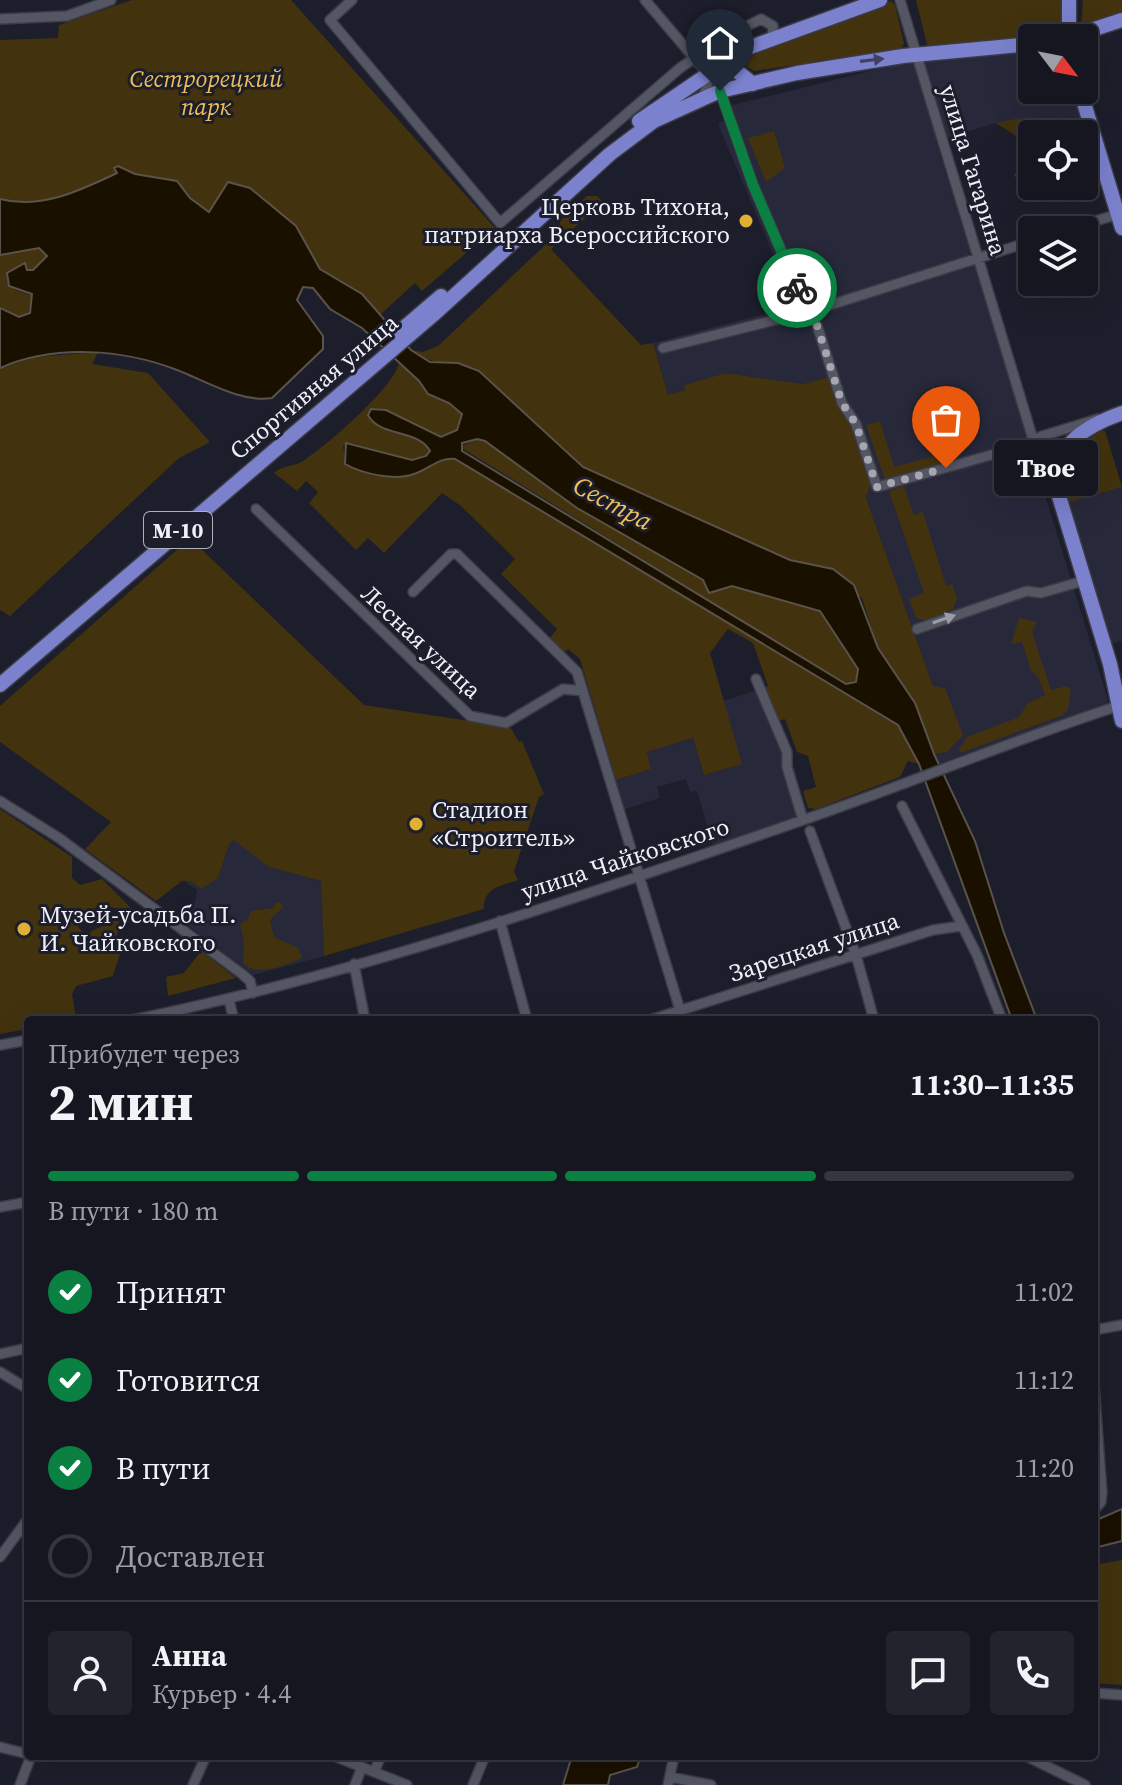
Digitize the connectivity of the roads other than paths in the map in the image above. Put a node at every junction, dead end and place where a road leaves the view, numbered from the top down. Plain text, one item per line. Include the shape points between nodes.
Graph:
1 (111, 0) edge
2 (352, 0) edge
3 (645, 0) edge
4 (880, 0) edge
5 (900, 0) edge
6 (1069, 0) edge
7 (0, 19) edge
8 (1122, 20) edge
9 (1068, 24) edge
10 (1098, 28) edge
11 (772, 37) junction
12 (1018, 45) edge
13 (738, 53) junction
14 (915, 55) junction
15 (694, 57) junction
16 (707, 73) junction
17 (753, 84) junction
18 (720, 91) junction
19 (702, 98) junction
20 (1084, 104) edge
21 (650, 118) junction
22 (1121, 218) edge
23 (1098, 223) edge
24 (1018, 245) edge
25 (977, 258) junction
26 (811, 311) junction
27 (663, 348) dead end
28 (356, 375) junction
29 (1120, 414) edge
30 (1074, 438) junction
31 (1032, 443) junction
32 (1059, 505) junction
33 (256, 509) dead end
34 (1083, 581) junction
35 (413, 592) dead end
36 (917, 629) dead end
37 (0, 672) edge
38 (756, 679) dead end
39 (0, 685) edge
40 (583, 691) junction
41 (1121, 705) edge
42 (1122, 721) edge
43 (0, 801) edge
44 (902, 806) dead end
45 (803, 820) junction
46 (810, 831) dead end
47 (641, 875) junction
48 (500, 921) junction
49 (961, 926) junction
50 (856, 955) junction
51 (354, 964) junction
52 (253, 993) junction
53 (229, 1000) junction
54 (681, 1015) edge
55 (151, 1016) edge
56 (233, 1016) edge
57 (364, 1016) edge
58 (526, 1016) edge
59 (873, 1016) edge
60 (1000, 1016) edge
61 (24, 1041) edge
62 (0, 1045) edge
63 (24, 1203) edge
64 (0, 1207) edge
65 (1122, 1325) edge
66 (1098, 1329) edge
67 (24, 1349) edge
68 (0, 1354) edge
69 (0, 1372) edge
70 (24, 1387) edge
71 (1098, 1462) edge
72 (1098, 1505) edge
73 (24, 1524) edge
74 (0, 1557) edge
75 (1098, 1693) edge
76 (1122, 1695) edge
77 (0, 1747) edge
78 (24, 1753) edge
79 (28, 1760) edge
80 (204, 1760) edge
81 (344, 1760) edge
82 (379, 1760) edge
83 (483, 1760) edge
84 (673, 1760) edge
85 (1034, 1760) edge
86 (362, 1767) junction
87 (374, 1772) junction
88 (669, 1781) edge
89 (20, 1785) edge
90 (193, 1785) edge
91 (355, 1785) edge
92 (407, 1785) edge
93 (473, 1785) edge
94 (711, 1785) edge
95 (1085, 1785) edge

1 - 7 street via 67,16
2 - 15 street via 330,20 500,223
3 - 15 street
4 - 11 highway, М-10
5 - 14 street, улица Гагарина
6 - 9 highway
8 - 10 highway
11 - 13 highway, М-10
11 - 15 street via 773,26 761,19
12 - 14 highway, М-10
13 - 16 highway, М-10
13 - 17 highway via 733,68
17 -> 14 highway, М-10
14 - 25 street, улица Гагарина
15 - 16 street
16 - 19 street
16 - 21 highway, М-10
17 - 18 highway, М-10
18 - 19 highway, М-10
18 - 26 street via 756,193
19 - 21 highway, М-10
20 - 22 highway
21 - 28 highway, Спортивная улица / М-10 via 585,164
22 - 23 street
24 - 25 street
25 - 26 street
25 - 31 street, улица Гагарина
26 - 27 street
26 - 31 street via 877,487
28 - 37 highway, Спортивная улица / М-10
28 - 39 highway, Спортивная улица / М-10
29 - 30 highway
29 - 31 street
30 - 31 street via 1055,448
30 - 32 highway via 1056,466
31 - 32 street, улица Гагарина
32 - 34 highway, улица Гагарина
33 - 40 street, Лесная улица via 470,716 506,723 563,689
36 -> 34 street via 1027,591 1041,593
34 - 41 highway, улица Гагарина
35 - 40 street via 451,554 460,555 577,672
38 - 45 street via 787,752
40 - 47 street
41 - 42 highway, улица Гагарина
41 - 45 street, улица Чайковского
43 - 52 street via 59,838 242,974
44 - 49 street
45 - 47 street, улица Чайковского
46 - 50 street
47 - 48 street, улица Чайковского
47 - 54 street
48 - 51 street, улица Чайковского
48 - 58 street
49 - 50 street, Зарецкая улица
49 - 60 street
50 - 54 street, Зарецкая улица
50 - 59 street
51 - 52 street, улица Чайковского
51 - 57 street
52 - 53 street, улица Чайковского
53 - 55 street, улица Чайковского
53 - 56 street
61 - 62 street
63 - 64 street
65 - 66 street
67 - 68 street
69 - 70 street
71 - 72 street
73 - 74 street
75 - 76 street
77 - 78 street
79 - 89 street
80 - 90 street
81 - 86 street
82 - 87 street
83 - 93 street
84 - 88 street
85 - 95 street
86 - 87 street
86 - 91 street
87 - 92 street
88 - 94 street

